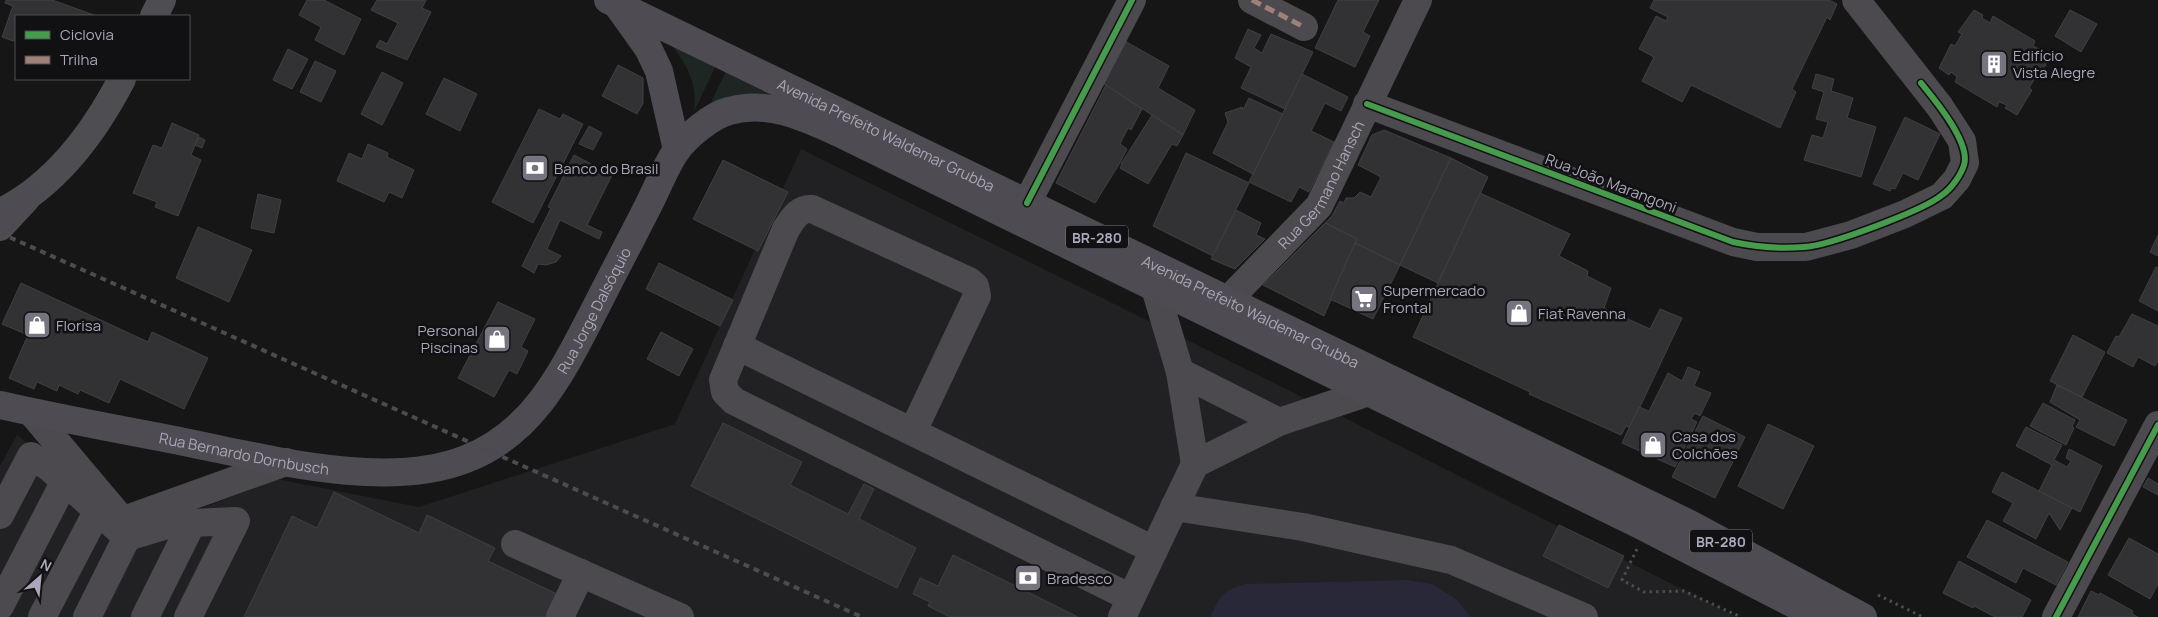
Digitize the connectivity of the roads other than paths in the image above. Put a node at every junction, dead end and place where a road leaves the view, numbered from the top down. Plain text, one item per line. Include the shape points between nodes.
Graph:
1 (162, 0) edge
2 (1132, 0) edge
3 (1252, 0) edge
4 (1418, 0) edge
5 (1856, 0) edge
6 (612, 2) edge
7 (154, 15) edge
8 (1304, 27) dead end
9 (121, 80) edge
10 (1367, 104) junction
11 (781, 109) joint
12 (677, 150) junction
13 (26, 199) junction
14 (1027, 203) junction
15 (0, 213) edge
16 (0, 227) edge
17 (1155, 288) junction
18 (1228, 300) junction
19 (737, 346) junction
20 (1180, 372) junction
21 (1369, 392) junction
22 (0, 406) edge
23 (32, 413) junction
24 (1279, 422) junction
25 (2158, 425) edge
26 (914, 431) junction
27 (486, 450) joint
28 (286, 462) junction
29 (1195, 464) junction
30 (65, 481) junction
31 (1174, 507) junction
32 (98, 510) junction
33 (0, 515) edge
34 (192, 524) junction
35 (125, 529) junction
36 (515, 544) dead end
37 (1154, 550) junction
38 (581, 573) junction
39 (0, 606) edge
40 (1127, 608) edge
41 (42, 617) edge
42 (87, 617) edge
43 (145, 617) edge
44 (188, 617) edge
45 (560, 617) edge
46 (680, 617) edge
47 (1584, 617) edge
48 (1819, 617) edge
49 (1863, 617) edge
50 (2056, 617) edge

1 - 7 main road
2 - 14 street
3 - 8 street
4 - 10 street, Rua Germano Hansch
5 - 10 street, Rua João Marangoni via 1940,107 1962,141 1965,163 1957,179 1942,196 1905,214 1806,248 1757,247 1733,242
6 - 12 highway via 648,48 659,71
6 - 14 highway, Avenida Prefeito Waldemar Grubba / BR-280
9 - 13 main road via 74,154
10 - 18 street, Rua Germano Hansch via 1318,206
11 - 12 highway, Rua Jorge Dalsóquio via 757,107 728,111 706,123
11 - 17 highway, Avenida Prefeito Waldemar Grubba / BR-280 via 839,133
12 - 27 highway, Rua Jorge Dalsóquio via 550,392 529,417
13 - 15 main road
13 - 16 highway
14 - 18 highway, Avenida Prefeito Waldemar Grubba / BR-280
17 - 20 street
17 - 21 highway, Avenida Prefeito Waldemar Grubba / BR-280
18 - 49 highway, Avenida Prefeito Waldemar Grubba / BR-280 via 1690,524
19 - 26 street
19 - 26 street via 786,229 797,213 804,209 812,209 969,281 975,286 977,296
19 - 40 street via 722,380 725,392 734,401
20 - 24 street
20 - 29 street
21 - 24 street
21 - 48 highway, Avenida Prefeito Waldemar Grubba / BR-280
22 - 23 highway, Rua Bernardo Dornbusch
23 - 28 highway, Rua Bernardo Dornbusch
23 - 35 street
24 - 29 street
25 - 50 street
26 - 37 street
27 - 28 highway, Rua Bernardo Dornbusch via 445,466 396,472
28 - 35 street
29 - 31 street
30 - 32 street
30 - 33 street via 31,456
30 - 39 street
31 - 37 street
31 - 47 street via 1303,527 1451,560
32 - 35 street
32 - 41 street
34 - 35 street
34 - 43 street
34 - 44 street via 236,521
35 - 42 street
36 - 38 street
37 - 40 street
38 - 45 street
38 - 46 street

